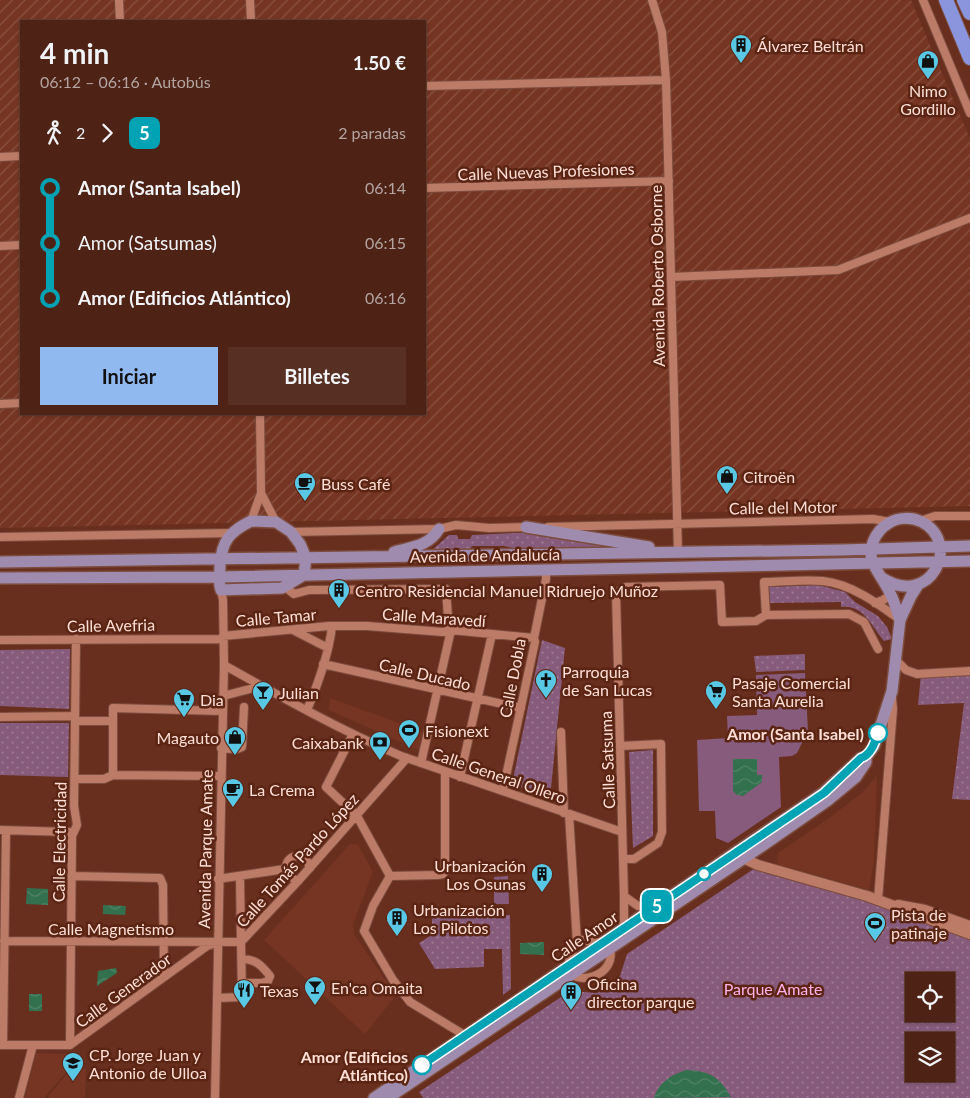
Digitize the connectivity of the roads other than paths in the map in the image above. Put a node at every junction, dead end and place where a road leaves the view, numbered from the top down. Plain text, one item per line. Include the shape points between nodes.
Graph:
1 (119, 0) edge
2 (250, 0) edge
3 (652, 0) edge
4 (923, 0) edge
5 (946, 0) edge
6 (964, 0) edge
7 (970, 13) edge
8 (120, 20) edge
9 (251, 20) edge
10 (970, 58) edge
11 (666, 80) junction
12 (426, 86) edge
13 (970, 113) edge
14 (20, 156) edge
15 (0, 157) edge
16 (668, 181) junction
17 (426, 188) edge
18 (970, 218) edge
19 (20, 245) edge
20 (0, 246) edge
21 (671, 277) junction
22 (20, 403) edge
23 (0, 404) edge
24 (260, 415) edge
25 (261, 493) junction
26 (970, 516) edge
27 (251, 521) junction
28 (920, 521) junction
29 (276, 522) junction
30 (890, 522) junction
31 (677, 523) junction
32 (526, 527) junction
33 (439, 529) junction
34 (291, 532) junction
35 (233, 533) junction
36 (0, 537) edge
37 (970, 546) edge
38 (940, 547) junction
39 (871, 549) junction
40 (678, 552) junction
41 (378, 557) junction
42 (306, 558) junction
43 (221, 559) junction
44 (970, 561) edge
45 (0, 562) edge
46 (939, 562) junction
47 (873, 563) junction
48 (546, 570) junction
49 (304, 575) junction
50 (219, 577) junction
51 (0, 578) edge
52 (882, 578) junction
53 (918, 586) junction
54 (285, 587) junction
55 (891, 594) junction
56 (222, 595) junction
57 (875, 603) junction
58 (766, 615) junction
59 (900, 620) junction
60 (332, 626) junction
61 (291, 629) junction
62 (450, 630) junction
63 (492, 634) junction
64 (223, 637) junction
65 (534, 638) junction
66 (76, 639) junction
67 (0, 640) edge
68 (328, 648) junction
69 (878, 649) dead end
70 (896, 660) junction
71 (323, 664) junction
72 (224, 665) junction
73 (970, 671) edge
74 (261, 686) junction
75 (438, 691) junction
76 (892, 691) junction
77 (223, 696) junction
78 (478, 700) junction
79 (244, 707) dead end
80 (522, 708) junction
81 (222, 710) junction
82 (307, 710) junction
83 (0, 717) edge
84 (76, 719) junction
85 (113, 721) junction
86 (561, 732) dead end
87 (353, 734) junction
88 (620, 746) junction
89 (874, 746) junction
90 (221, 748) junction
91 (889, 754) junction
92 (407, 758) junction
93 (421, 762) junction
94 (444, 772) junction
95 (113, 775) junction
96 (220, 776) junction
97 (460, 777) junction
98 (75, 779) junction
99 (503, 790) junction
100 (566, 814) junction
101 (357, 816) junction
102 (3, 831) edge
103 (622, 832) junction
104 (72, 836) junction
105 (741, 854) junction
106 (623, 859) junction
107 (310, 868) junction
108 (285, 869) junction
109 (72, 876) junction
110 (240, 876) junction
111 (390, 876) junction
112 (218, 879) junction
113 (299, 880) junction
114 (624, 896) junction
115 (878, 900) junction
116 (651, 910) junction
117 (970, 925) edge
118 (622, 929) junction
119 (970, 934) edge
120 (4, 941) junction
121 (71, 941) junction
122 (164, 942) junction
123 (218, 942) junction
124 (241, 942) junction
125 (577, 943) junction
126 (610, 945) junction
127 (242, 959) junction
128 (570, 970) junction
129 (164, 976) junction
130 (242, 983) junction
131 (217, 998) junction
132 (466, 1036) junction
133 (1, 1045) edge
134 (33, 1045) junction
135 (70, 1045) junction
136 (19, 1098) edge
137 (215, 1098) edge
138 (374, 1098) edge
139 (388, 1098) edge

1 - 8 street
2 - 9 street
3 - 11 street, Avenida Roberto Osborne via 662,32
4 - 13 street
5 - 10 highway
6 - 7 highway
11 - 12 street
11 - 16 street, Avenida Roberto Osborne
14 - 15 street
16 - 17 street, Calle Nuevas Profesiones
16 - 21 street, Avenida Roberto Osborne
18 - 21 street via 838,270
19 - 20 street
21 - 31 street, Avenida Roberto Osborne
22 - 23 street
24 - 25 street
25 - 27 street
25 - 29 street
26 - 28 street via 934,516
27 - 29 main road
27 - 35 main road
28 - 30 main road via 903,518
28 - 38 main road via 937,537
29 - 34 main road
30 - 31 street, Calle del Motor via 873,519
30 - 39 main road via 875,537
31 - 32 street, Calle del Motor
31 - 40 street, Avenida Roberto Osborne
32 - 33 street, Calle del Motor via 456,525
32 - 40 main road
33 - 34 street, Calle del Motor
33 - 41 main road via 433,539 420,545
34 - 42 main road
35 - 36 street
35 - 43 main road via 223,545
37 - 38 main road, Avenida de Andalucía
38 - 39 main road, Avenida de Andalucía
38 - 46 main road
39 - 40 main road, Avenida de Andalucía
39 - 47 main road
40 - 41 main road, Avenida de Andalucía
41 - 42 main road, Avenida de Andalucía
42 - 43 main road, Avenida de Andalucía
42 - 49 main road
43 - 45 main road, Avenida de Andalucía
43 - 50 main road
44 - 46 main road, Avenida de Andalucía
46 - 47 main road, Avenida de Andalucía
46 - 53 main road, Calle Amor via 930,577
47 - 48 main road, Avenida de Andalucía
47 - 52 main road, Calle Amor
48 - 49 main road, Avenida de Andalucía
48 - 65 street, Calle Dobla
49 - 50 main road, Avenida de Andalucía
49 - 54 main road
50 - 51 main road, Avenida de Andalucía
50 - 56 main road
52 - 53 main road via 904,588
52 - 55 main road, Calle Amor
53 - 59 main road, Calle Amor
54 - 56 main road via 238,589
54 - 62 street via 294,594 309,590 446,589
55 - 57 street
55 - 59 main road, Calle Amor
56 - 64 street, Avenida Parque Amate
57 - 58 street via 850,589 823,581 764,582
57 - 59 street
58 - 69 street via 849,614 864,622
58 - 88 street, Calle Satsuma via 756,621 722,622 720,585 626,587 616,593
59 - 70 main road, Calle Amor
60 - 61 street, Calle Tamar
60 - 62 street, Calle Maravedí
60 - 68 street
61 - 64 street, Calle Tamar
61 - 68 street
62 - 63 street, Calle Maravedí
62 - 75 street
63 - 65 street, Calle Maravedí
63 - 78 street
64 - 66 street, Calle Avefria
64 - 72 street, Avenida Parque Amate
65 - 80 street, Calle Dobla
66 - 67 street, Calle Avefria
66 - 84 street, Calle Electricidad
68 - 71 street
70 - 73 street via 906,670 917,674
70 - 76 main road, Calle Amor
71 - 75 street, Calle Ducado
71 - 82 street
72 - 74 street, Calle General Ollero
72 - 77 street, Avenida Parque Amate
74 - 77 street
74 - 82 street, Calle General Ollero
75 - 78 street, Calle Ducado
75 - 93 street
76 - 89 main road, Calle Amor
76 - 91 street, Calle Amor
77 - 81 street, Avenida Parque Amate
78 - 80 street, Calle Ducado
78 - 97 street
79 - 90 street via 242,747
80 - 99 street, Calle Dobla
81 - 85 street via 113,708
81 - 90 street, Avenida Parque Amate
82 - 87 street, Calle General Ollero
83 - 84 street
84 - 85 street
84 - 98 street, Calle Electricidad
85 - 95 street
86 - 100 street
87 - 92 street, Calle General Ollero
87 - 101 street via 326,787
88 - 103 street, Calle Satsuma
88 - 106 street via 660,744 662,832 658,843 634,859
89 - 91 street via 880,741 885,742
89 - 105 main road, Calle Amor via 866,757 824,793
90 - 96 street, Avenida Parque Amate
91 - 115 street, Calle Amor
92 - 93 street, Calle General Ollero
92 - 101 street, Calle Tomás Pardo López
93 - 94 street, Calle General Ollero
94 - 97 street, Calle General Ollero
94 - 111 street via 445,871 438,875
95 - 96 street
95 - 98 street via 104,779
96 - 112 street, Avenida Parque Amate
97 - 99 street, Calle General Ollero
98 - 104 street, Calle Electricidad via 76,826
99 - 100 street, Calle General Ollero
100 - 103 street, Calle General Ollero
100 - 125 street
101 - 107 street, Calle Tomás Pardo López
101 - 111 street
102 - 104 street via 69,832
102 - 120 street
103 - 106 street, Calle Satsuma
104 - 109 street, Calle Electricidad
105 - 115 street via 758,865
105 - 116 main road, Calle Amor
105 - 126 main road, Calle Amor
106 - 114 street, Calle Satsuma
107 - 108 street via 307,861 295,856 287,862
107 - 113 street, Calle Tomás Pardo López
108 - 110 street
108 - 113 street via 289,877
109 - 121 street, Calle Electricidad
109 - 122 street via 160,878 163,885
110 - 112 street
110 - 124 street
111 - 132 street via 364,931 410,1002
112 - 123 street, Avenida Parque Amate
113 - 124 street, Calle Tomás Pardo López
114 - 116 street
114 - 118 street, Calle Satsuma
115 - 117 street via 925,909
115 - 119 street
116 - 118 main road, Calle Amor
118 - 126 main road, Calle Amor
118 - 126 street, Calle Satsuma
120 - 121 street, Calle Magnetismo
120 - 133 street
121 - 122 street, Calle Magnetismo
121 - 135 street, Calle Electricidad
122 - 123 street, Calle Magnetismo
122 - 129 street
123 - 124 street, Calle Magnetismo
123 - 129 street, Calle Generador
123 - 131 street, Avenida Parque Amate
124 - 127 street, Calle Tomás Pardo López
125 - 126 street via 585,940
125 - 128 street
126 - 128 main road, Calle Amor
126 - 128 street, Calle Satsuma via 610,958 600,975 580,977
127 - 130 street, Calle Tomás Pardo López
127 - 130 street via 256,962 270,976 262,983
128 - 132 main road, Calle Amor
128 - 139 main road, Calle Amor
129 - 135 street, Calle Generador
130 - 131 street via 242,997
131 - 137 street, Avenida Parque Amate
132 - 138 main road, Calle Amor
133 - 134 street
134 - 135 street
134 - 136 street

